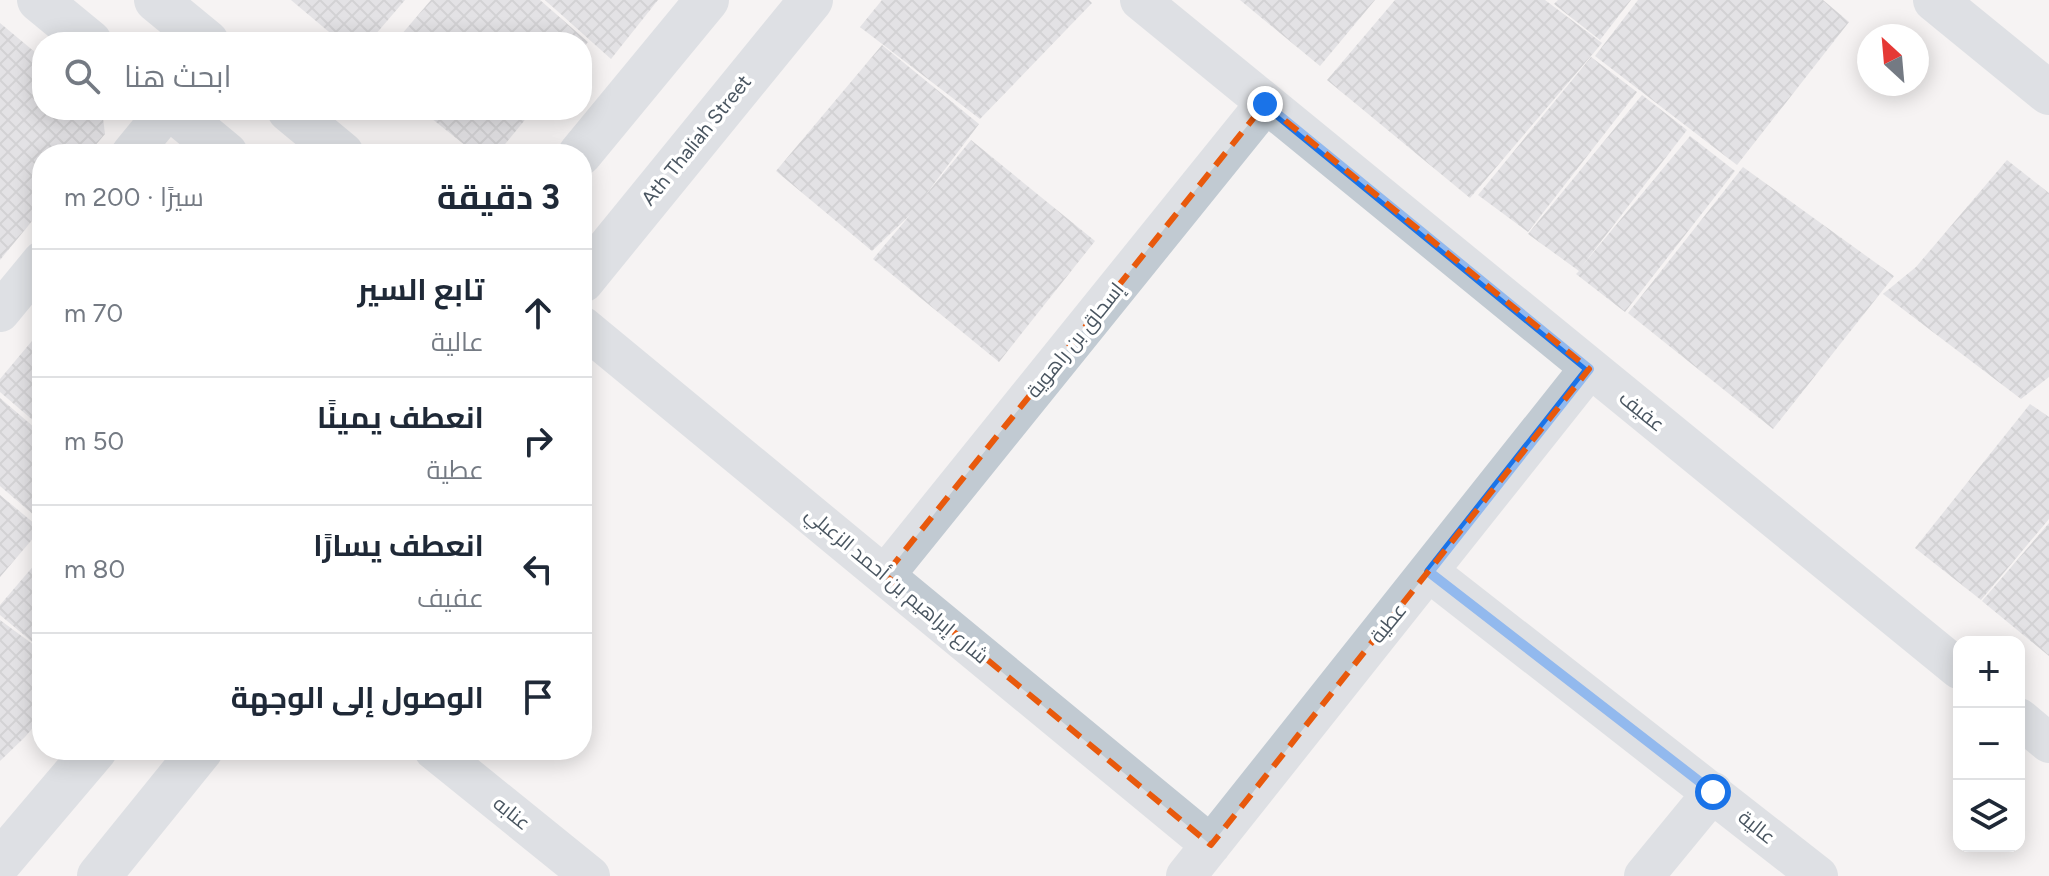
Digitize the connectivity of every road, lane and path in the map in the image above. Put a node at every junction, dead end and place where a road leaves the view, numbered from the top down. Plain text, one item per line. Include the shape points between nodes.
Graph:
1 (39, 0) edge
2 (156, 0) edge
3 (707, 0) edge
4 (811, 0) edge
5 (1140, 0) edge
6 (1935, 0) edge
7 (78, 32) edge
8 (195, 32) edge
9 (2049, 93) edge
10 (1265, 104) junction
11 (161, 120) edge
12 (183, 120) edge
13 (301, 120) edge
14 (140, 144) edge
15 (213, 144) edge
16 (330, 144) edge
17 (588, 144) edge
18 (592, 269) edge
19 (32, 273) edge
20 (0, 312) edge
21 (592, 334) edge
22 (1589, 369) junction
23 (1429, 572) junction
24 (885, 575) junction
25 (1953, 664) edge
26 (2025, 723) edge
27 (2049, 743) edge
28 (87, 760) edge
29 (193, 760) edge
30 (446, 760) edge
31 (1713, 792) junction
32 (1211, 845) junction
33 (0, 862) edge
34 (99, 876) edge
35 (590, 876) edge
36 (1186, 876) edge
37 (1644, 876) edge
38 (1818, 876) edge

1 - 7 street
2 - 8 street
3 - 17 street
4 - 18 street, Ath Thaliah Street
5 - 10 street, عفيف
6 - 9 street
10 - 22 street, عفيف
10 - 24 street, إسحاق بن راهوية
11 - 14 street
12 - 15 street
13 - 16 street
19 - 20 street
21 - 24 street, شارع إبراهيم بن أحمد الزعبلي
22 - 23 street, عطية
22 - 25 street, عفيف
23 - 31 street, عالية
23 - 32 street, عطية
24 - 32 street, شارع إبراهيم بن أحمد الزعبلي
26 - 27 street
28 - 33 street
29 - 34 street
30 - 35 street, عنابه
31 - 37 street
31 - 38 street, عالية
32 - 36 street, عطية

